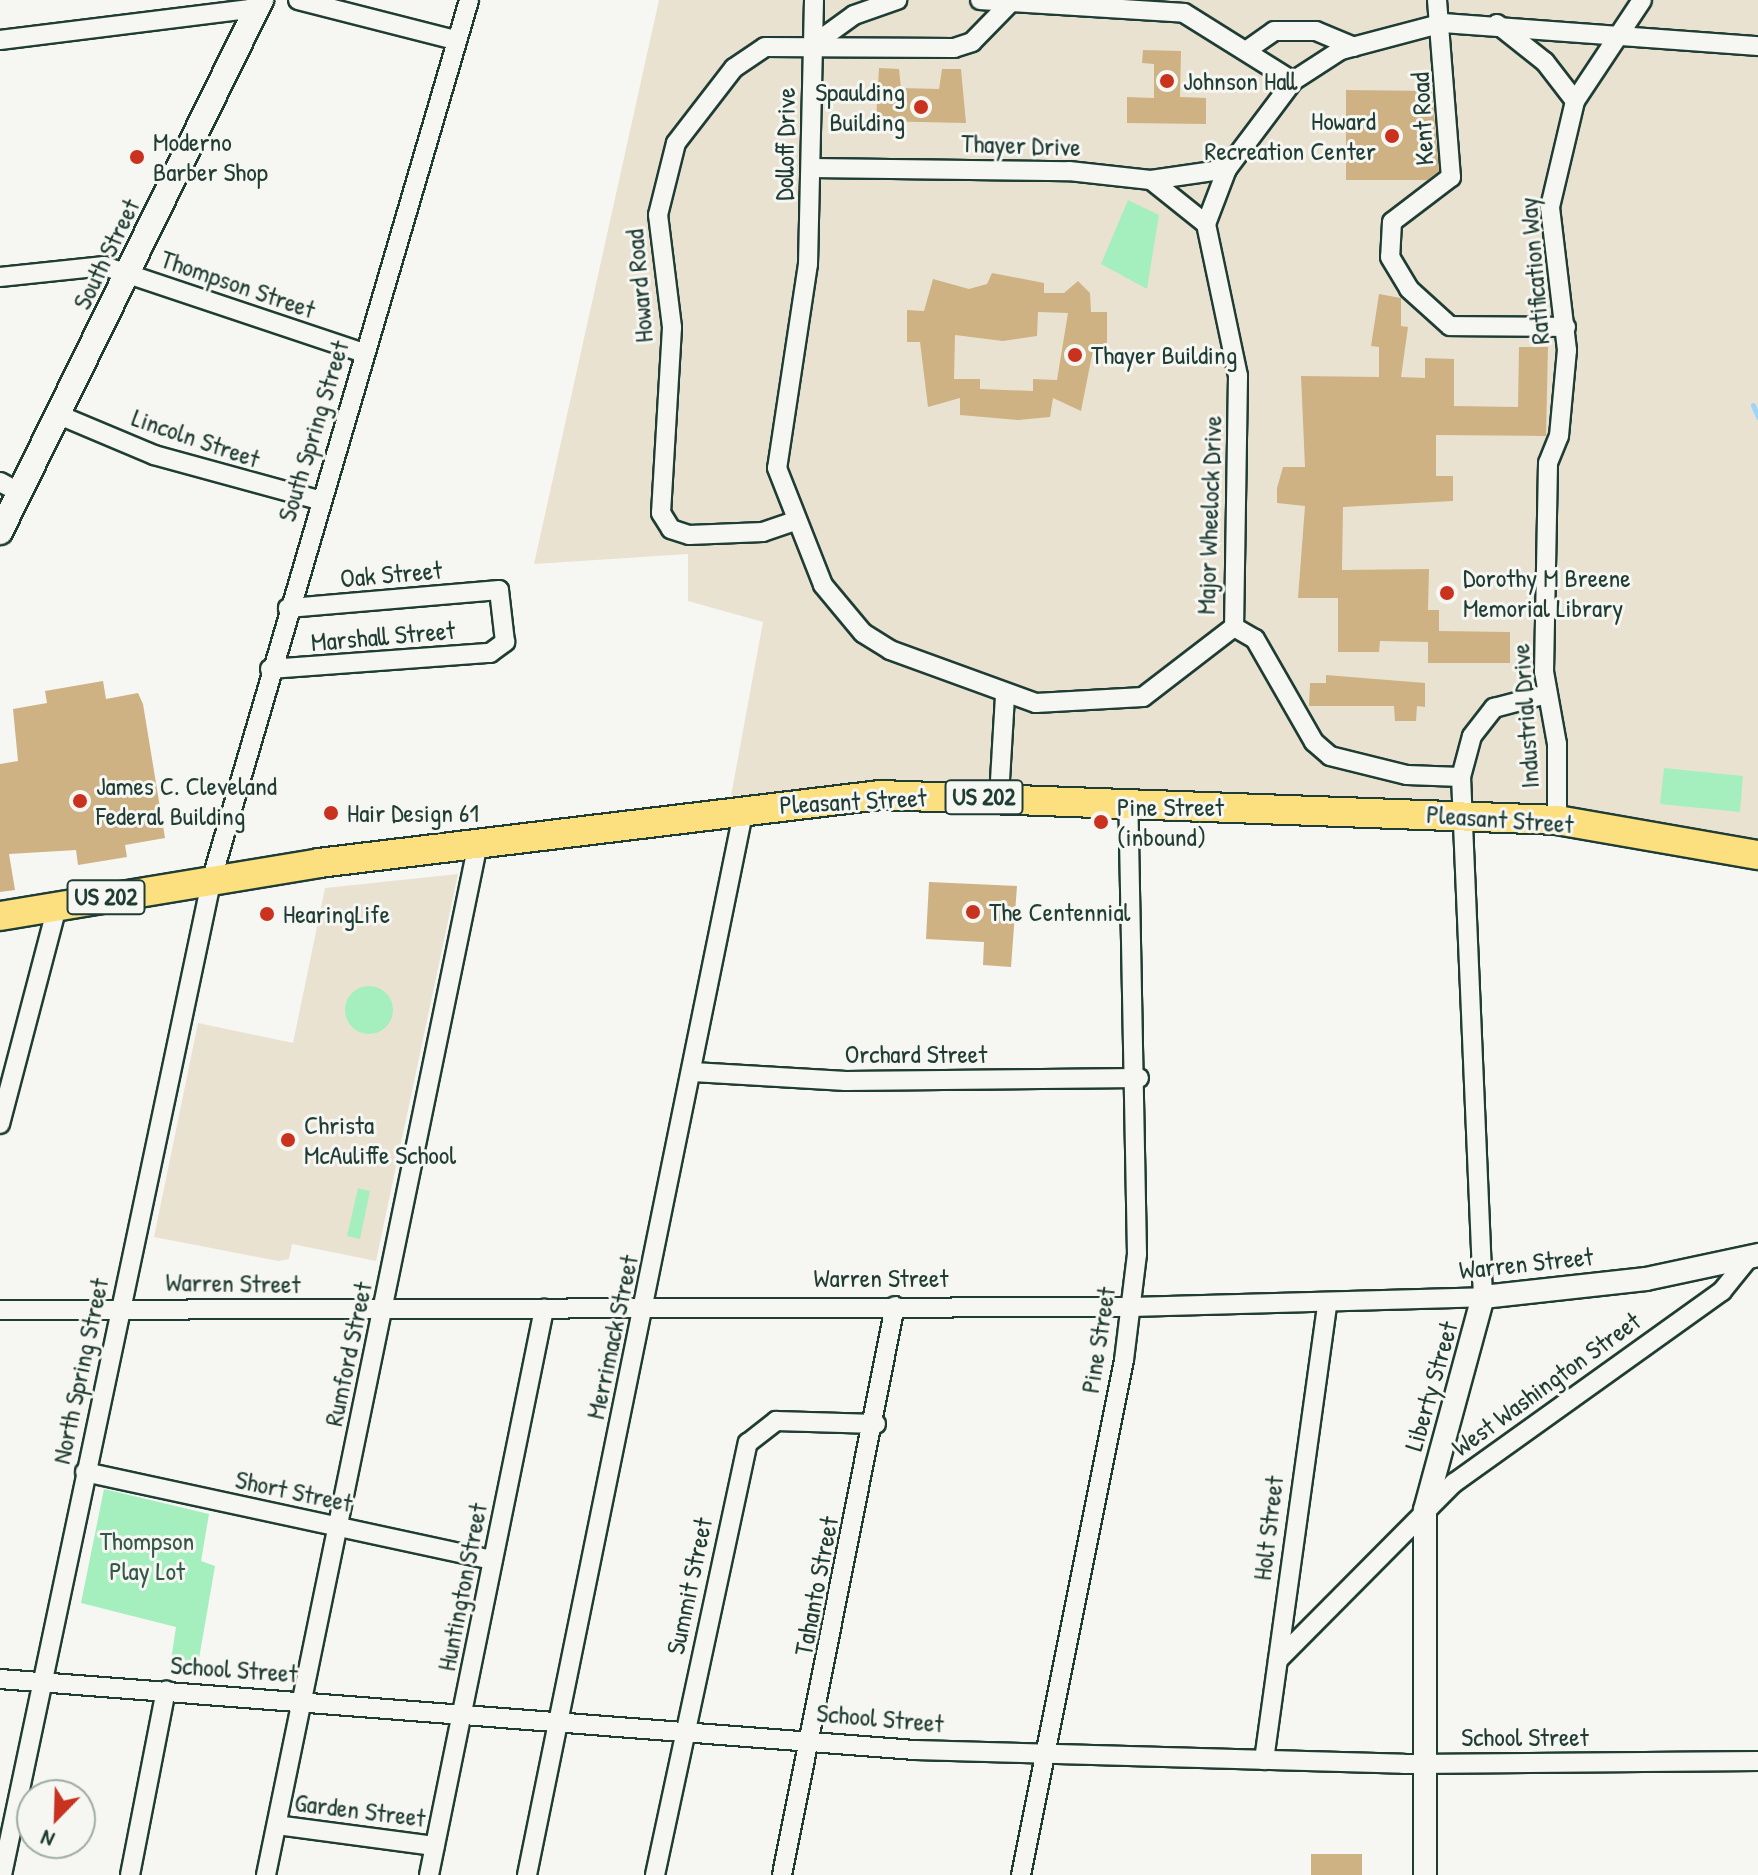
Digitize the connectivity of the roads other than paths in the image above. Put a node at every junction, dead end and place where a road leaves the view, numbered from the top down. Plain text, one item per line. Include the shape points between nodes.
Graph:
1 (298, 0) edge
2 (469, 0) edge
3 (814, 0) edge
4 (897, 0) edge
5 (980, 0) edge
6 (1437, 0) edge
7 (1642, 0) edge
8 (1012, 1) edge
9 (260, 4) edge
10 (1443, 23) junction
11 (1497, 24) junction
12 (1625, 34) junction
13 (0, 40) edge
14 (455, 40) junction
15 (814, 44) junction
16 (1758, 46) edge
17 (1354, 47) junction
18 (1250, 48) junction
19 (1293, 81) junction
20 (1575, 101) junction
21 (812, 168) junction
22 (1227, 169) junction
23 (1151, 180) junction
24 (1206, 224) junction
25 (127, 273) junction
26 (0, 277) edge
27 (805, 290) joint
28 (1566, 327) junction
29 (364, 353) junction
30 (59, 415) junction
31 (1548, 463) joint
32 (10, 487) edge
33 (319, 500) junction
34 (792, 522) junction
35 (0, 532) edge
36 (288, 608) junction
37 (1234, 627) junction
38 (501, 650) joint
39 (270, 669) junction
40 (1547, 694) junction
41 (1005, 697) junction
42 (1461, 777) junction
43 (999, 797) junction
44 (1128, 805) junction
45 (744, 808) junction
46 (1461, 815) junction
47 (1557, 820) junction
48 (478, 843) junction
49 (1758, 855) edge
50 (212, 878) junction
51 (57, 906) junction
52 (0, 916) edge
53 (693, 1072) junction
54 (1139, 1078) junction
55 (0, 1124) edge
56 (1753, 1257) edge
57 (1483, 1297) junction
58 (1327, 1304) junction
59 (645, 1306) junction
60 (895, 1306) junction
61 (1131, 1307) junction
62 (119, 1309) junction
63 (544, 1309) junction
64 (0, 1310) edge
65 (383, 1310) junction
66 (876, 1424) junction
67 (85, 1472) junction
68 (1425, 1510) junction
69 (339, 1527) junction
70 (493, 1560) junction
71 (1278, 1660) junction
72 (0, 1679) edge
73 (41, 1682) junction
74 (166, 1690) junction
75 (303, 1700) junction
76 (464, 1712) junction
77 (559, 1719) junction
78 (686, 1727) junction
79 (811, 1738) junction
80 (1045, 1754) junction
81 (1264, 1760) junction
82 (1758, 1761) edge
83 (1425, 1764) junction
84 (277, 1825) junction
85 (435, 1846) junction
86 (2, 1875) edge
87 (130, 1875) edge
88 (266, 1875) edge
89 (429, 1875) edge
90 (527, 1875) edge
91 (655, 1875) edge
92 (782, 1875) edge
93 (1021, 1875) edge
94 (1425, 1875) edge

1 - 14 street
2 - 14 street, South Spring Street
3 - 15 street, Dolloff Drive
4 - 15 street via 854,15
5 - 8 street
6 - 10 street
7 - 12 street, Ratification Way
8 - 15 street, Howard Road via 972,42 954,48
8 - 18 street via 1148,5 1184,13
9 - 13 street
9 - 25 main road, South Street
10 - 11 street
10 - 17 street
10 - 28 street, Kent Road via 1451,177 1392,222 1390,257 1409,289 1450,326
11 - 12 street
11 - 20 street via 1545,62
12 - 16 street
12 - 20 street, Ratification Way
14 - 29 street, South Spring Street
15 - 21 street, Dolloff Drive
15 - 34 street, Howard Road via 765,47 734,68 676,143 658,215 672,327 661,513 671,529 689,535 763,532
17 - 18 street via 1316,31 1274,31
17 - 19 street
18 - 19 street
19 - 22 street
20 - 28 street, Ratification Way via 1550,207
21 - 23 street, Thayer Drive via 1069,171
21 - 27 street, Dolloff Drive
22 - 23 street, Thayer Drive
22 - 24 street
23 - 24 street
24 - 37 street, Major Wheelock Drive via 1238,376
25 - 26 street, Thompson Street via 81,267
25 - 29 street, Thompson Street
25 - 30 main road, South Street
27 - 34 street, Major Wheelock Drive via 777,468
28 - 31 street, Ratification Way via 1559,436
29 - 33 street, South Spring Street
30 - 32 main road, South Street
30 - 33 street, Lincoln Street via 154,455
31 - 40 street, Industrial Drive
32 - 35 main road, South Street
33 - 36 street, South Spring Street
34 - 41 street, Major Wheelock Drive via 823,585 863,633 918,665
36 - 38 street, Oak Street via 499,590 506,620
36 - 39 street, South Spring Street
37 - 41 street, Major Wheelock Drive via 1143,697 1073,706
37 - 42 street via 1255,639 1314,742 1330,756 1407,775
38 - 39 street, Marshall Street
39 - 50 street, South Spring Street
40 - 42 street, Liberty Street via 1494,708 1472,736
40 - 47 street, Industrial Drive via 1557,744
41 - 43 street
42 - 46 street, Liberty Street
43 - 44 main road, Pleasant Street / US 202
43 - 45 main road, Pleasant Street / US 202 via 880,795
44 - 46 main road, Pleasant Street / US 202
44 - 54 street, Pine Street
45 - 48 main road, Pleasant Street / US 202
45 - 53 street, Merrimack Street
46 - 47 main road, Pleasant Street / US 202
46 - 57 street, Liberty Street
47 - 49 main road, Pleasant Street / US 202
48 - 50 main road, Pleasant Street / US 202
48 - 65 street, Rumford Street
50 - 51 main road, Pleasant Street / US 202
50 - 62 street, North Spring Street
51 - 52 main road, Pleasant Street / US 202
51 - 55 street
53 - 54 street, Orchard Street via 846,1081
53 - 59 street, Merrimack Street
54 - 61 street, Pine Street
56 - 57 street, Warren Street
56 - 68 street, West Washington Street via 1722,1291 1540,1418
57 - 58 street, Warren Street
57 - 68 street, Liberty Street
58 - 61 street, Warren Street
58 - 71 street, Holt Street
59 - 60 street, Warren Street
59 - 63 street, Warren Street
59 - 77 street, Merrimack Street
60 - 61 street, Warren Street
60 - 66 street, Tahanto Street
61 - 80 street, Pine Street
62 - 64 street, Warren Street
62 - 65 street, Warren Street
62 - 67 street, North Spring Street
63 - 65 street, Warren Street
63 - 70 street, Huntington Street
65 - 69 street, Rumford Street
66 - 78 street, Summit Street via 776,1421 748,1443
66 - 79 street, Tahanto Street
67 - 69 street, Short Street
67 - 73 street, North Spring Street
68 - 71 street, West Washington Street
68 - 83 street, Liberty Street
69 - 70 street, Short Street
69 - 75 street, Rumford Street
70 - 76 street, Huntington Street
71 - 81 street, Holt Street
72 - 73 street, School Street
73 - 74 street, School Street
73 - 86 street, North Spring Street
74 - 75 street, School Street
74 - 87 street
75 - 76 street, School Street
75 - 84 street, Rumford Street
76 - 77 street, School Street
76 - 85 street, Huntington Street
77 - 78 street, School Street
77 - 90 street, Merrimack Street
78 - 79 street, School Street
78 - 91 street, Summit Street
79 - 80 street, School Street
79 - 92 street, Tahanto Street
80 - 81 street, School Street
80 - 93 street, Pine Street
81 - 83 street, School Street
82 - 83 street, School Street
83 - 94 street, Liberty Street
84 - 85 street, Garden Street
84 - 88 street, Rumford Street
85 - 89 street, Huntington Street

